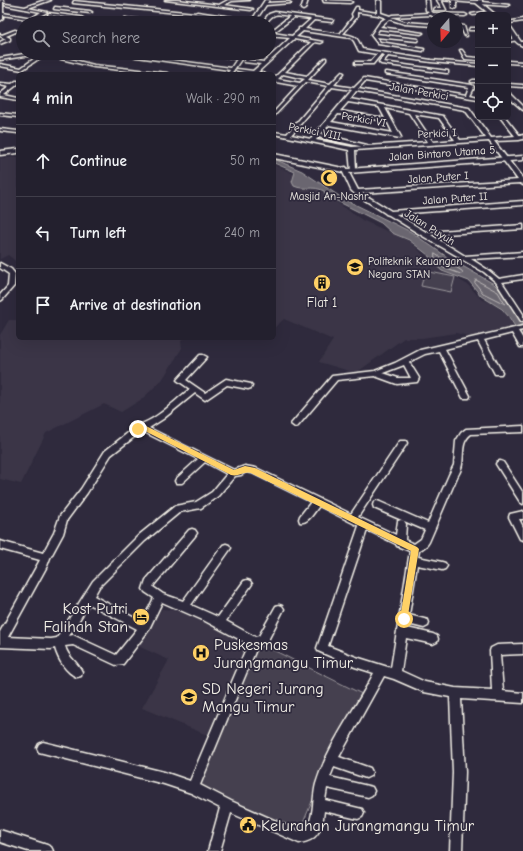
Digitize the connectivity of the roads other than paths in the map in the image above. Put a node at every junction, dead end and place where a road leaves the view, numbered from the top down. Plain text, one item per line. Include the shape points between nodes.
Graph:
1 (1, 0) edge
2 (49, 0) edge
3 (126, 0) edge
4 (168, 0) edge
5 (232, 0) edge
6 (248, 0) edge
7 (306, 0) edge
8 (427, 0) edge
9 (440, 0) edge
10 (324, 1) edge
11 (379, 1) dead end
12 (454, 1) edge
13 (15, 2) dead end
14 (74, 2) dead end
15 (267, 2) edge
16 (350, 2) dead end
17 (480, 2) edge
18 (289, 3) dead end
19 (203, 4) junction
20 (1, 5) junction
21 (6, 5) junction
22 (101, 5) junction
23 (228, 5) junction
24 (508, 5) dead end
25 (117, 6) junction
26 (357, 6) dead end
27 (24, 8) junction
28 (55, 8) dead end
29 (454, 8) dead end
30 (251, 9) dead end
31 (303, 9) dead end
32 (428, 9) junction
33 (356, 11) junction
34 (90, 12) junction
35 (430, 12) edge
36 (490, 12) edge
37 (362, 13) junction
38 (1, 14) junction
39 (49, 14) dead end
40 (194, 14) junction
41 (378, 14) junction
42 (427, 14) edge
43 (16, 16) edge
44 (38, 16) edge
45 (66, 16) edge
46 (85, 16) edge
47 (191, 16) edge
48 (218, 16) edge
49 (257, 16) edge
50 (270, 16) edge
51 (293, 16) junction
52 (355, 17) junction
53 (389, 17) junction
54 (313, 19) junction
55 (0, 20) edge
56 (384, 20) junction
57 (523, 20) edge
58 (332, 21) dead end
59 (400, 21) junction
60 (511, 23) edge
61 (427, 25) edge
62 (463, 27) edge
63 (377, 28) junction
64 (276, 29) edge
65 (300, 29) junction
66 (470, 29) dead end
67 (475, 29) edge
68 (16, 31) dead end
69 (511, 32) edge
70 (421, 34) dead end
71 (1, 35) edge
72 (276, 35) edge
73 (341, 35) junction
74 (373, 35) junction
75 (466, 35) dead end
76 (387, 37) junction
77 (292, 38) junction
78 (516, 39) junction
79 (417, 40) dead end
80 (511, 40) edge
81 (314, 41) junction
82 (321, 42) dead end
83 (0, 43) edge
84 (383, 44) junction
85 (523, 44) edge
86 (423, 50) dead end
87 (461, 51) dead end
88 (276, 52) edge
89 (380, 54) junction
90 (386, 55) junction
91 (16, 56) edge
92 (0, 58) edge
93 (325, 59) dead end
94 (475, 59) edge
95 (35, 60) edge
96 (70, 60) edge
97 (143, 60) edge
98 (162, 60) edge
99 (239, 60) edge
100 (245, 60) edge
101 (267, 60) edge
102 (357, 62) dead end
103 (511, 62) edge
104 (264, 63) junction
105 (446, 63) junction
106 (523, 63) edge
107 (0, 64) edge
108 (475, 65) edge
109 (511, 66) edge
110 (523, 67) edge
111 (135, 68) junction
112 (234, 70) junction
113 (131, 72) edge
114 (157, 72) edge
115 (231, 72) edge
116 (247, 72) edge
117 (255, 72) edge
118 (446, 72) junction
119 (387, 73) dead end
120 (342, 74) dead end
121 (277, 77) edge
122 (306, 81) junction
123 (448, 82) junction
124 (0, 84) edge
125 (16, 84) edge
126 (511, 85) edge
127 (331, 86) junction
128 (471, 86) junction
129 (523, 86) edge
130 (475, 87) edge
131 (356, 90) junction
132 (0, 96) edge
133 (466, 96) junction
134 (511, 97) edge
135 (475, 98) edge
136 (16, 99) edge
137 (347, 100) junction
138 (381, 106) junction
139 (523, 109) edge
140 (338, 112) junction
141 (411, 112) junction
142 (276, 113) edge
143 (0, 114) edge
144 (16, 116) edge
145 (388, 120) junction
146 (505, 120) edge
147 (328, 122) junction
148 (0, 130) edge
149 (16, 132) edge
150 (276, 133) edge
151 (318, 135) junction
152 (396, 135) junction
153 (288, 136) junction
154 (521, 137) edge
155 (313, 140) junction
156 (490, 140) junction
157 (458, 142) junction
158 (431, 143) junction
159 (402, 145) junction
160 (372, 147) junction
161 (352, 149) junction
162 (16, 152) edge
163 (0, 153) edge
164 (276, 155) edge
165 (523, 158) edge
166 (505, 160) junction
167 (344, 169) junction
168 (353, 170) junction
169 (522, 182) edge
170 (356, 192) junction
171 (523, 203) edge
172 (388, 213) junction
173 (523, 226) edge
174 (423, 234) junction
175 (523, 254) edge
176 (461, 258) junction
177 (0, 265) edge
178 (523, 277) edge
179 (498, 281) junction
180 (0, 299) edge
181 (512, 303) junction
182 (523, 303) edge
183 (523, 319) edge
184 (518, 329) edge
185 (480, 339) junction
186 (523, 345) edge
187 (441, 348) junction
188 (203, 357) dead end
189 (405, 361) junction
190 (498, 372) dead end
191 (376, 374) junction
192 (248, 386) dead end
193 (194, 389) junction
194 (466, 396) dead end
195 (295, 424) dead end
196 (144, 427) junction
197 (523, 428) edge
198 (404, 443) dead end
199 (204, 458) junction
200 (500, 464) dead end
201 (233, 473) junction
202 (179, 480) dead end
203 (520, 488) edge
204 (523, 500) edge
205 (317, 502) junction
206 (377, 505) dead end
207 (523, 515) edge
208 (304, 519) dead end
209 (352, 519) junction
210 (401, 524) dead end
211 (364, 526) junction
212 (429, 528) junction
213 (192, 533) dead end
214 (523, 536) edge
215 (400, 543) junction
216 (0, 545) edge
217 (226, 548) dead end
218 (415, 549) junction
219 (45, 558) junction
220 (413, 560) junction
221 (442, 566) dead end
222 (247, 584) dead end
223 (160, 598) junction
224 (92, 600) dead end
225 (185, 606) junction
226 (279, 609) dead end
227 (404, 619) junction
228 (220, 622) junction
229 (424, 623) dead end
230 (144, 628) junction
231 (402, 632) junction
232 (433, 638) dead end
233 (0, 642) edge
234 (61, 642) junction
235 (254, 644) junction
236 (523, 649) edge
237 (381, 670) junction
238 (77, 672) dead end
239 (395, 674) junction
240 (455, 693) junction
241 (498, 697) junction
242 (523, 698) edge
243 (43, 748) dead end
244 (331, 760) junction
245 (366, 772) dead end
246 (323, 782) junction
247 (193, 788) junction
248 (368, 791) dead end
249 (227, 804) junction
250 (318, 804) junction
251 (358, 813) dead end
252 (0, 836) edge
253 (47, 851) edge
254 (214, 851) edge
255 (456, 851) edge

1 - 20 street
2 - 27 street
3 - 25 street
4 - 19 street
5 - 6 street
5 - 23 street
7 - 31 street
8 - 32 street
9 - 12 street
9 - 32 street via 445,9
10 - 16 street
11 - 41 street
12 - 17 street
12 - 29 street
13 - 21 street
14 - 22 street
15 - 18 street
15 - 49 street
17 - 24 street
17 - 36 street
19 - 23 street
19 - 40 street
19 - 40 street
20 - 21 street
20 - 38 street
21 - 27 street
22 - 25 street
22 - 34 street
23 - 30 street
25 - 40 street
26 - 33 street
27 - 44 street via 45,12
28 - 34 street
32 - 35 street
33 - 37 street
33 - 52 street
34 - 46 street
37 - 41 street
37 - 52 street
38 - 43 street
38 - 55 street
39 - 45 street
40 - 47 street
40 - 48 street
41 - 53 street
42 - 53 street
50 - 51 street via 275,13
51 - 54 street
51 - 64 street
52 - 73 street
53 - 56 street
53 - 59 street
54 - 58 street
54 - 65 street
56 - 59 street
56 - 63 street
57 - 60 street
59 - 61 street
62 - 75 street
63 - 70 street
63 - 74 street
65 - 73 street
65 - 77 street
66 - 67 street
68 - 71 street
69 - 78 street
71 - 83 street via 9,39
72 - 77 street
73 - 89 street via 354,38 360,50
74 - 76 street
74 - 84 street
76 - 79 street
76 - 84 street
77 - 81 street
77 - 88 street
78 - 80 street
78 - 85 street
81 - 82 street
81 - 121 street
84 - 86 street
87 - 94 street via 466,58
89 - 90 street
89 - 102 street via 371,64
90 - 105 street
90 - 118 street via 382,62
91 - 92 street
93 - 122 street
95 - 107 street via 22,69
96 - 113 street
97 - 111 street
98 - 112 street
99 - 112 street
100 - 104 street
101 - 104 street
103 - 106 street
104 - 117 street
105 - 108 street
105 - 118 street
109 - 110 street
111 - 113 street
111 - 114 street
112 - 115 street
112 - 116 street
118 - 123 street
119 - 123 street
120 - 127 street
121 - 122 street
121 - 122 street
122 - 127 street, Jalan Perkici
122 - 142 street
123 - 128 street
124 - 125 street
125 - 132 street
126 - 129 street
127 - 131 street, Jalan Perkici
127 - 153 street
128 - 130 street
128 - 133 street
131 - 133 street via 365,79
131 - 137 street
131 - 156 street, Jalan Perkici via 466,109
132 - 136 street
133 - 135 street
134 - 139 street
137 - 138 street
137 - 140 street
138 - 141 street
138 - 145 street
140 - 145 street
140 - 147 street
141 - 157 street via 442,118
141 - 158 street
143 - 144 street
145 - 152 street
146 - 154 street
147 - 151 street
147 - 152 street, Perkici VI
148 - 149 street
150 - 153 street, Perkici VIII
151 - 155 street
151 - 160 street
152 - 159 street
153 - 155 street, Perkici VIII
154 - 156 street, Perkici I
155 - 161 street, Perkici VIII
156 - 157 street, Perkici I
156 - 166 street, Jalan Perkici
157 - 158 street, Perkici I
158 - 159 street, Perkici I
159 - 160 street, Perkici I
160 - 161 street, Perkici I
161 - 168 street
162 - 163 main road
164 - 167 main road, Jalan Bintaro Utama 5
165 - 166 main road, Jalan Bintaro Utama 5
166 - 168 main road, Jalan Bintaro Utama 5
166 - 169 street, Jalan Perkici
167 - 168 main road, Jalan Bintaro Utama 5
167 - 170 street, Jalan Puyuh
169 - 170 street, Jalan Puter I
170 - 172 street, Jalan Puyuh
171 - 172 street, Jalan Puter II
172 - 174 street, Jalan Puyuh
173 - 174 street
174 - 176 street, Jalan Puyuh
175 - 176 street
176 - 179 street, Jalan Puyuh via 486,271
177 - 180 street via 12,274 11,286
178 - 179 street
179 - 181 street, Jalan Puyuh
181 - 182 street
181 - 183 street, Jalan Puyuh
184 - 185 street
184 - 186 street
185 - 187 street
185 - 190 street
187 - 189 street via 423,352
187 - 194 street
188 - 193 street via 181,380
189 - 191 street
189 - 191 street via 414,380 396,381
191 - 195 street via 335,378
192 - 193 street via 226,382 205,397
193 - 196 street
196 - 199 street
196 - 219 street via 108,453 63,519
197 - 212 street via 469,431 464,434 457,451 458,468
198 - 209 street
199 - 201 street
199 - 202 street
200 - 203 street
201 - 205 street via 249,469
201 - 234 street via 215,494 198,505 178,509 142,538 96,584
203 - 204 street
205 - 208 street
205 - 209 street
206 - 212 street
207 - 214 street via 513,516
209 - 211 street
210 - 215 street
211 - 215 street
211 - 237 street via 322,648
212 - 218 street via 424,542
213 - 223 street via 149,583 148,588
215 - 218 street
216 - 219 street
217 - 225 street
218 - 220 street
219 - 233 street
220 - 221 street
220 - 227 street
222 - 228 street
223 - 225 street
223 - 230 street
224 - 230 street
225 - 228 street
226 - 235 street via 263,639
227 - 229 street
227 - 231 street
228 - 235 street
230 - 234 street via 121,659 116,660 73,640
231 - 232 street
231 - 239 street
233 - 234 street
234 - 238 street via 60,651
235 - 247 street
236 - 241 street via 495,651
237 - 239 street
237 - 244 street
239 - 240 street via 424,687
240 - 241 street
240 - 255 street via 460,742
241 - 242 street
243 - 247 street via 164,778
244 - 245 street
244 - 246 street
246 - 248 street
246 - 250 street
247 - 249 street
249 - 250 street via 304,838 311,835 316,826
249 - 254 street
250 - 251 street
252 - 253 street

